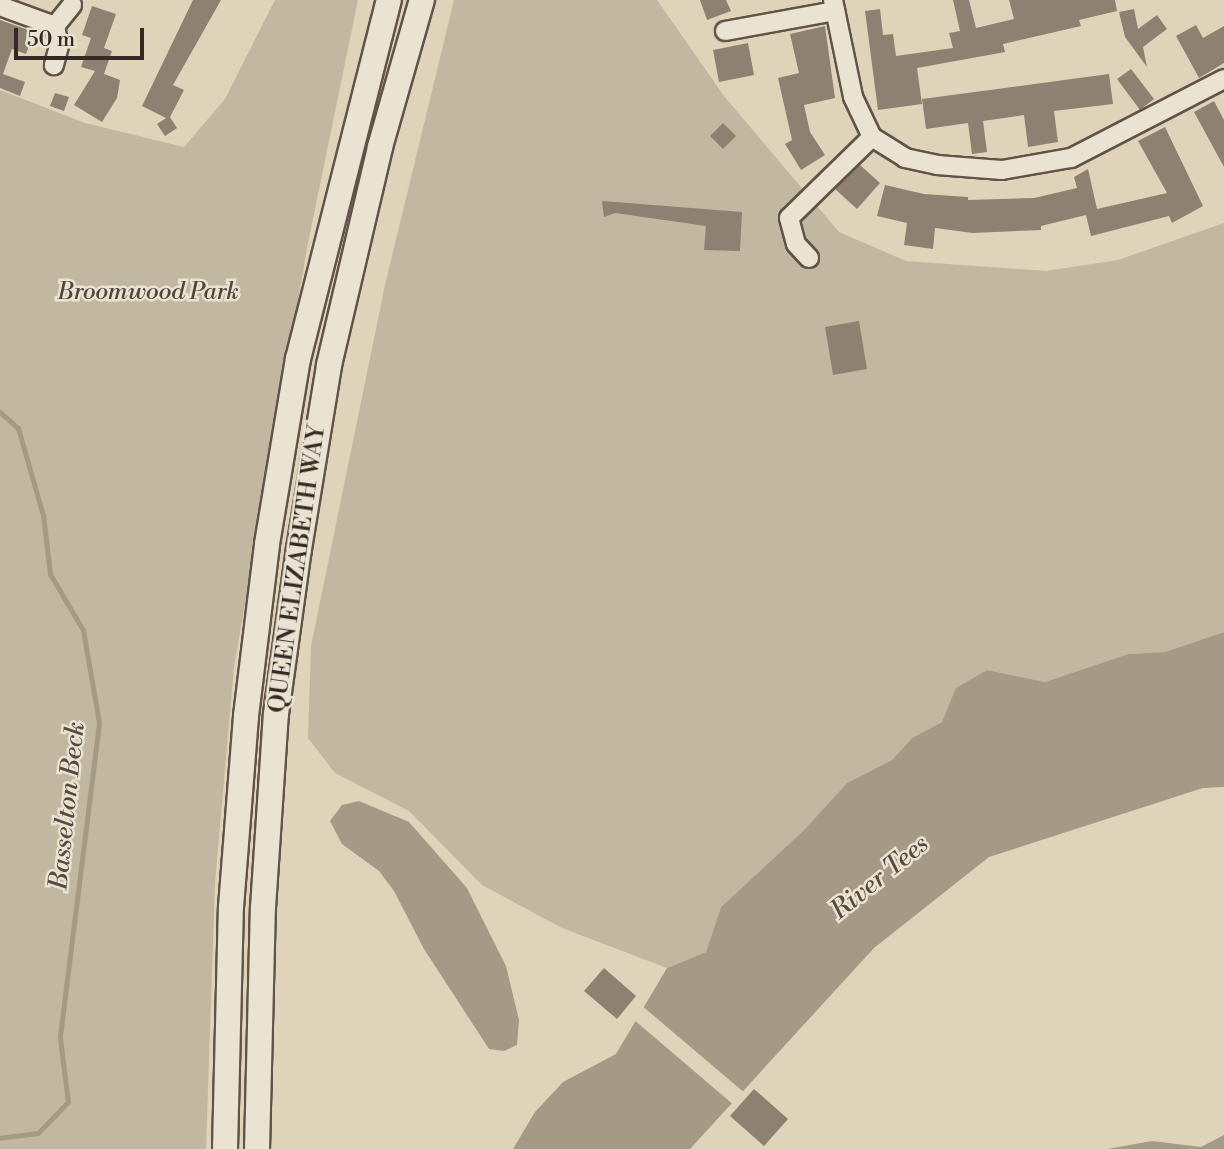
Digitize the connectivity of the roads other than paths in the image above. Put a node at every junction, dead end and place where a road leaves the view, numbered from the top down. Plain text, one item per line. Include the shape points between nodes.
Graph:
1 (389, 0) edge
2 (422, 0) edge
3 (72, 5) dead end
4 (834, 5) edge
5 (0, 6) edge
6 (55, 26) junction
7 (724, 31) dead end
8 (54, 65) dead end
9 (1224, 79) edge
10 (872, 137) junction
11 (810, 258) dead end
12 (225, 1149) edge
13 (257, 1149) edge

1 - 12 street, QUEEN ELIZABETH WAY via 298,359 267,544 246,716 231,907
2 - 13 street, QUEEN ELIZABETH WAY via 380,146 329,365 299,549 275,728 263,908
3 - 6 street
4 - 7 street
4 - 10 street via 853,97
5 - 6 street
6 - 8 street via 59,46
9 - 10 street via 1105,144 1046,165 1002,170 937,165 905,158
10 - 11 street via 789,218 796,244

